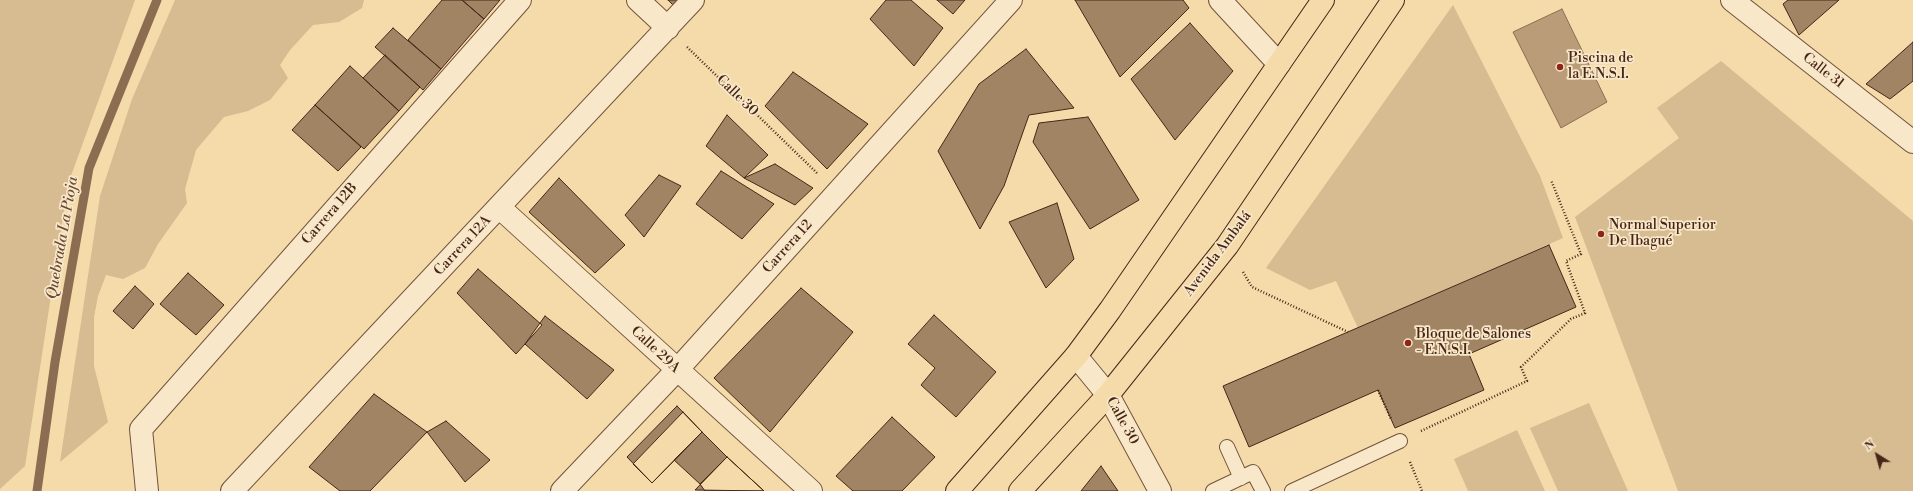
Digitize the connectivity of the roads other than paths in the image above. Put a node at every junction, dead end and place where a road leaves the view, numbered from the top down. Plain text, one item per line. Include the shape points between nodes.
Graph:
1 (520, 0) edge
2 (638, 0) edge
3 (693, 0) edge
4 (1011, 0) edge
5 (1220, 0) edge
6 (1323, 0) edge
7 (1393, 0) edge
8 (1732, 0) edge
9 (1754, 6) edge
10 (668, 28) junction
11 (1279, 64) junction
12 (1913, 142) edge
13 (499, 207) junction
14 (1076, 356) junction
15 (677, 370) junction
16 (1108, 395) junction
17 (1400, 441) road end
18 (1227, 447) dead end
19 (1241, 478) junction
20 (147, 491) edge
21 (232, 491) edge
22 (562, 491) edge
23 (811, 491) edge
24 (957, 491) edge
25 (1020, 491) edge
26 (1160, 491) edge
27 (1213, 491) edge
28 (1263, 491) edge
29 (1292, 491) edge

1 - 20 street, Carrera 12B via 141,428
2 - 10 street
3 - 10 street, Carrera 12A
4 - 15 street, Carrera 12
5 - 11 street
6 - 11 main road
7 - 16 main road, Avenida Ambalá via 1227,246
8 - 9 street, Calle 31
9 - 12 street, Calle 31
10 - 13 street, Carrera 12A
11 - 14 main road
13 - 15 street, Calle 29A
13 - 21 street, Carrera 12A
14 - 16 street, Calle 30
14 - 24 main road
15 - 22 street, Carrera 12
15 - 23 street, Calle 29A
16 - 25 main road, Avenida Ambalá
16 - 26 street, Calle 30
17 - 29 lane
18 - 19 lane
19 - 27 lane
19 - 28 lane via 1253,472

